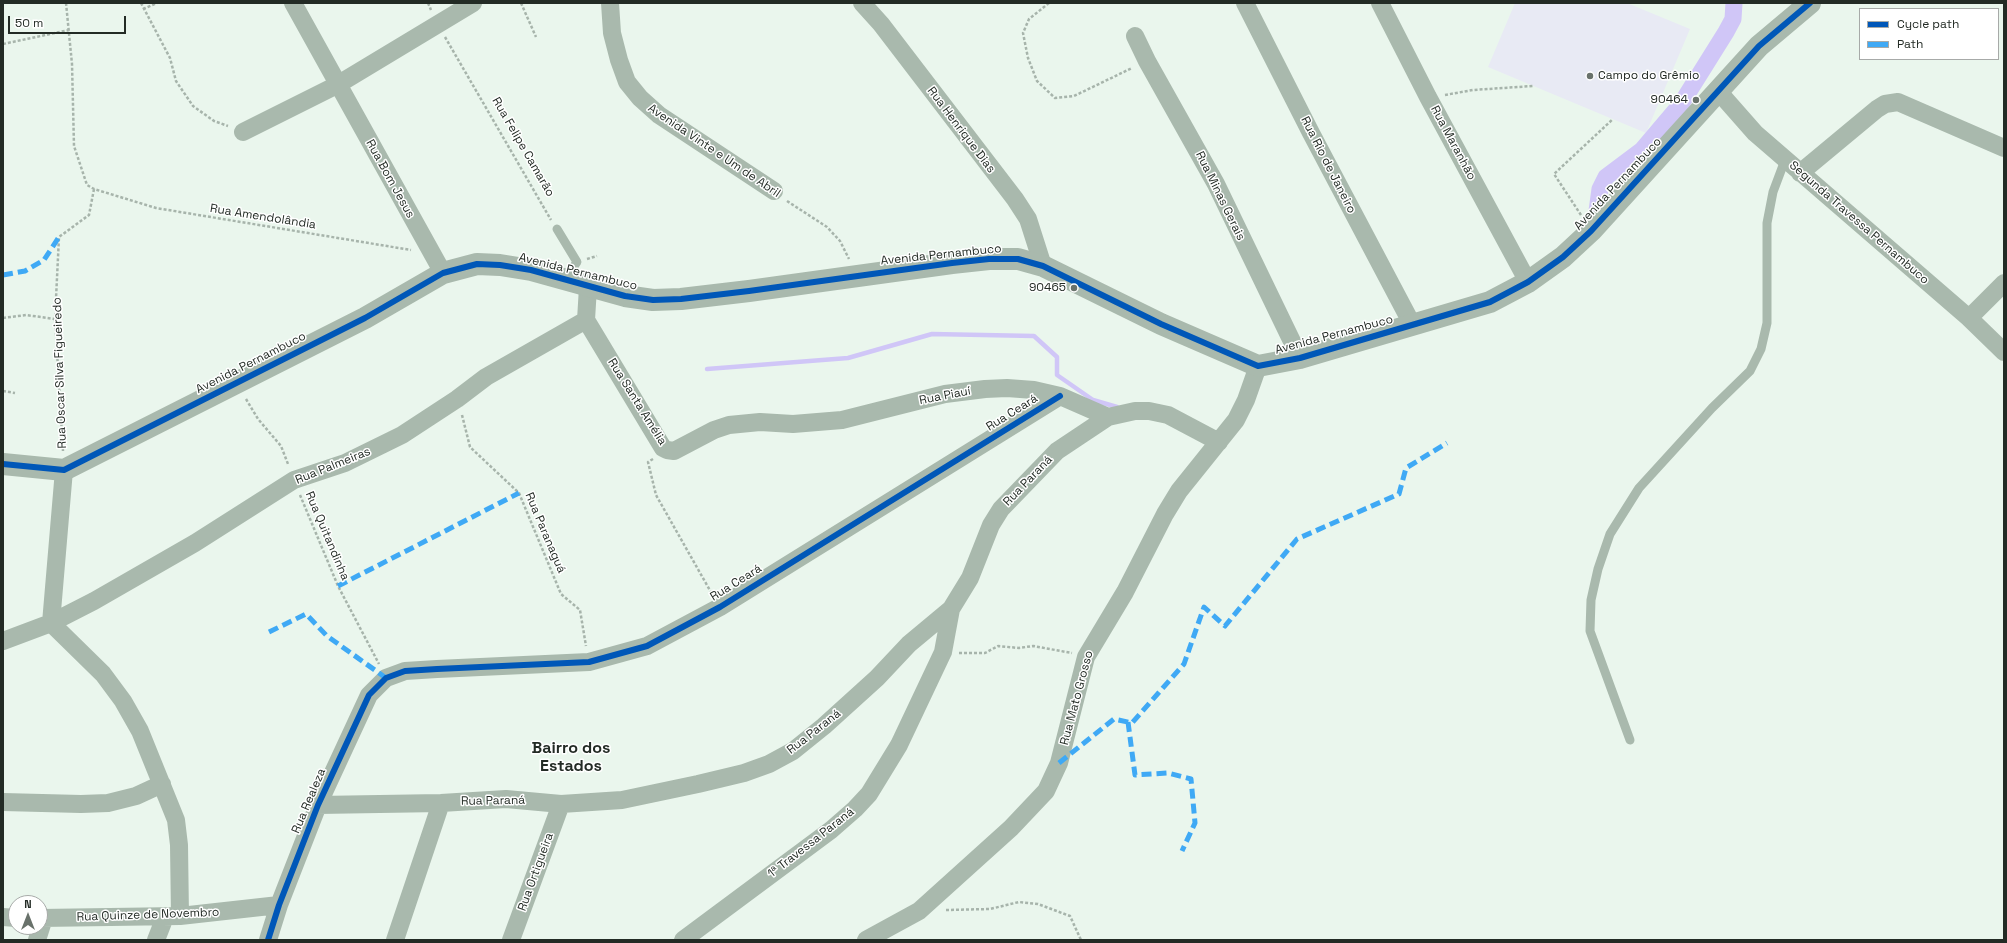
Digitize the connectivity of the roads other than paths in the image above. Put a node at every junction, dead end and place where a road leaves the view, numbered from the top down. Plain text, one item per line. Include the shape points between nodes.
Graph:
1 (293, 3) edge
2 (473, 3) edge
3 (610, 3) edge
4 (862, 3) edge
5 (1245, 3) edge
6 (1380, 3) edge
7 (1810, 3) edge
8 (1135, 36) dead end
9 (337, 85) junction
10 (1718, 91) junction
11 (243, 132) road end
12 (2004, 148) edge
13 (1785, 160) junction
14 (1800, 173) junction
15 (774, 192) road end
16 (557, 229) road end
17 (1043, 266) junction
18 (443, 273) junction
19 (565, 280) junction
20 (1528, 282) junction
21 (2004, 283) edge
22 (588, 287) junction
23 (1969, 318) junction
24 (586, 320) junction
25 (1413, 326) junction
26 (2004, 352) edge
27 (1300, 358) junction
28 (1258, 366) junction
29 (1060, 396) junction
30 (1108, 417) junction
31 (1218, 442) junction
32 (667, 450) joint
33 (3, 464) edge
34 (64, 470) junction
35 (951, 609) junction
36 (51, 623) junction
37 (3, 640) edge
38 (386, 678) joint
39 (1630, 740) dead end
40 (162, 784) junction
41 (3, 802) edge
42 (441, 803) junction
43 (561, 804) junction
44 (318, 805) junction
45 (279, 905) junction
46 (173, 916) junction
47 (48, 918) edge
48 (156, 940) edge
49 (268, 940) edge
50 (395, 940) edge
51 (511, 940) edge
52 (683, 940) edge
53 (866, 940) edge

1 - 9 street, Rua Bom Jesus
2 - 9 street
3 - 15 street, Avenida Vinte e Um de Abril via 612,33 619,60 627,82 640,98 658,115
4 - 17 street, Rua Henrique Dias via 1018,204 1034,232
5 - 25 street, Rua Rio de Janeiro
6 - 20 street, Rua Maranhão
7 - 10 street, Avenida Pernambuco via 1759,46
8 - 27 street, Rua Minas Gerais via 1216,184
9 - 11 street
9 - 18 street, Rua Bom Jesus
10 - 13 street, Segunda Travessa Pernambuco via 1755,133
10 - 20 street, Avenida Pernambuco via 1591,231 1563,257
12 - 14 street via 1898,102 1885,104 1877,109
13 - 14 street, Segunda Travessa Pernambuco
13 - 39 lane via 1773,192 1767,223 1767,323 1761,349 1750,371 1712,408 1639,488 1610,534 1598,569 1591,600 1590,631
14 - 23 street, Segunda Travessa Pernambuco
16 - 19 lane via 577,262
17 - 22 street, Avenida Pernambuco via 1018,259 989,259 681,299 653,300
17 - 28 street, Avenida Pernambuco via 1161,324
18 - 19 street, Avenida Pernambuco via 477,264 500,264
18 - 34 street, Avenida Pernambuco via 365,318
19 - 22 street, Avenida Pernambuco
20 - 25 street, Avenida Pernambuco via 1490,302
21 - 23 street
22 - 24 street
23 - 26 street, Segunda Travessa Pernambuco
24 - 32 street, Rua Santa Amélia via 663,448
24 - 36 street, Rua Palmeiras via 486,377 402,435 344,463 294,480 195,543
25 - 27 street, Avenida Pernambuco
27 - 28 street, Avenida Pernambuco
28 - 31 street, Rua Mato Grosso via 1243,407
29 - 30 street, Rua Piauí
29 - 32 street, Rua Piauí via 1034,390 1006,388 945,394 842,420 729,425 674,451
29 - 38 street, Rua Ceará via 720,607 647,646 589,662 405,671
30 - 31 street via 1149,411 1168,415
30 - 35 street, Rua Paraná via 1057,451 1001,508 970,578
31 - 53 street, Rua Mato Grosso via 1168,508 1125,592 1086,657 1059,763 1046,791 1011,828 919,911
33 - 34 street
34 - 36 street
35 - 43 street, Rua Paraná via 909,644 877,678 824,726 793,751 768,764 744,773 622,800
35 - 52 street, 1ª Travessa Paraná via 943,652 899,745 869,794 831,830
36 - 37 street, Rua Palmeiras
36 - 40 street via 103,674 123,701 140,731
38 - 44 street, Rua Realeza via 369,695
40 - 41 street via 136,796 108,803
40 - 46 street via 176,820 179,845
42 - 43 street, Rua Paraná via 506,799
42 - 44 street, Rua Paraná
42 - 50 street
43 - 51 street, Rua Ortigueira
44 - 45 street, Rua Realeza
45 - 46 street, Rua Quinze de Novembro
45 - 49 street, Rua Realeza
46 - 47 street, Rua Quinze de Novembro
46 - 48 street

